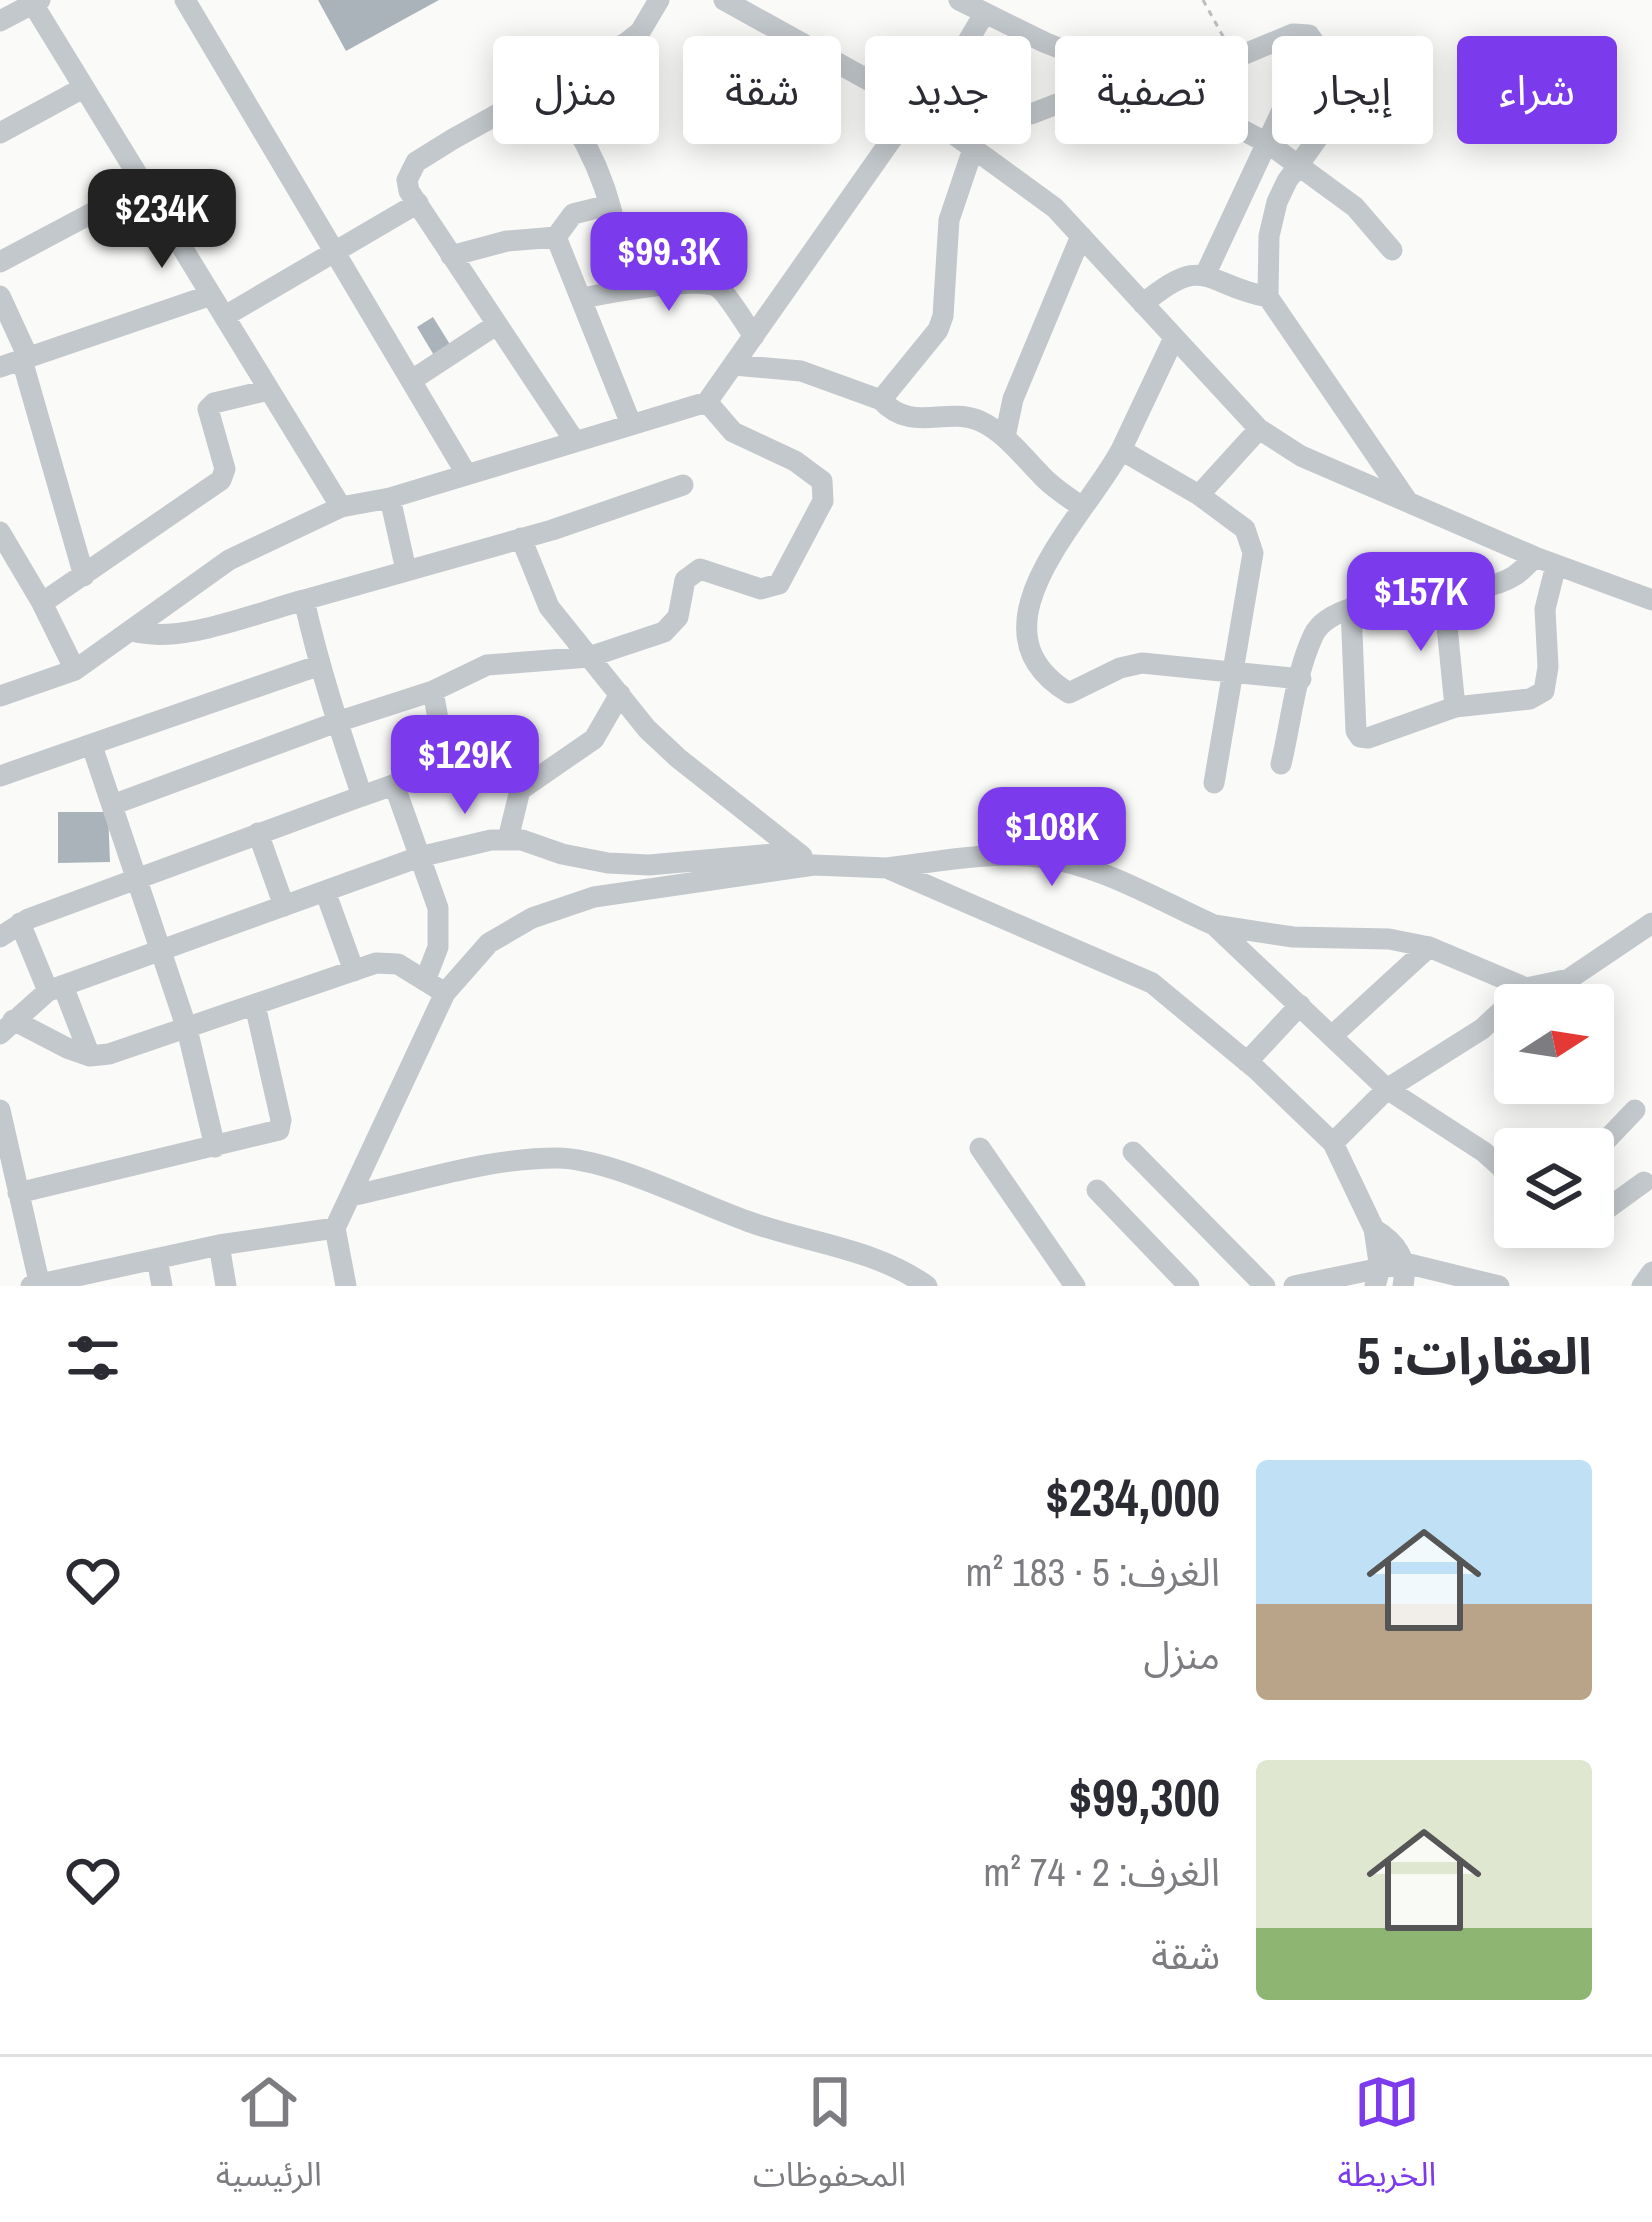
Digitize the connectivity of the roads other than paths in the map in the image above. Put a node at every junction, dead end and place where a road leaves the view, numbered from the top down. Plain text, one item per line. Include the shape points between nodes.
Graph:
1 (185, 0) edge
2 (658, 0) edge
3 (724, 0) edge
4 (959, 0) edge
5 (37, 2) edge
6 (984, 14) junction
7 (0, 21) edge
8 (635, 36) edge
9 (971, 36) edge
10 (1055, 44) edge
11 (1248, 53) edge
12 (865, 78) edge
13 (83, 88) junction
14 (493, 117) edge
15 (1248, 133) edge
16 (0, 134) edge
17 (588, 144) edge
18 (888, 144) edge
19 (971, 144) edge
20 (1269, 144) junction
21 (1314, 144) edge
22 (974, 146) junction
23 (1300, 164) junction
24 (143, 186) junction
25 (418, 203) junction
26 (609, 205) junction
27 (1081, 236) junction
28 (556, 237) junction
29 (1392, 250) dead end
30 (338, 253) junction
31 (452, 256) junction
32 (0, 262) edge
33 (1206, 273) junction
34 (622, 290) junction
35 (211, 295) junction
36 (0, 296) edge
37 (1268, 297) junction
38 (583, 298) junction
39 (1143, 304) junction
40 (225, 316) junction
41 (496, 325) junction
42 (754, 336) junction
43 (1174, 338) junction
44 (16, 361) edge
45 (734, 365) junction
46 (412, 380) junction
47 (269, 390) junction
48 (881, 400) junction
49 (707, 402) junction
50 (631, 424) junction
51 (1259, 429) junction
52 (1004, 437) junction
53 (574, 440) junction
54 (1121, 450) junction
55 (467, 475) junction
56 (683, 485) dead end
57 (1199, 495) junction
58 (390, 498) junction
59 (1407, 500) junction
60 (341, 507) junction
61 (1082, 507) junction
62 (0, 532) edge
63 (521, 538) junction
64 (1546, 561) junction
65 (406, 570) junction
66 (84, 575) junction
67 (1444, 596) junction
68 (304, 600) junction
69 (1652, 600) edge
70 (42, 603) junction
71 (1351, 608) junction
72 (132, 632) junction
73 (589, 656) junction
74 (320, 665) junction
75 (75, 670) junction
76 (1233, 672) junction
77 (1301, 679) junction
78 (433, 691) junction
79 (620, 694) junction
80 (0, 696) edge
81 (1455, 707) junction
82 (337, 722) junction
83 (92, 746) junction
84 (1281, 764) dead end
85 (0, 776) edge
86 (1214, 783) dead end
87 (394, 788) junction
88 (362, 796) junction
89 (112, 805) junction
90 (259, 833) junction
91 (508, 838) junction
92 (419, 857) junction
93 (976, 857) junction
94 (805, 858) junction
95 (887, 868) junction
96 (136, 877) junction
97 (325, 891) junction
98 (961, 902) junction
99 (284, 906) junction
100 (1652, 922) edge
101 (20, 923) junction
102 (1214, 925) junction
103 (0, 937) edge
104 (1429, 947) junction
105 (161, 951) junction
106 (354, 971) junction
107 (425, 981) junction
108 (1517, 984) edge
109 (1545, 984) edge
110 (56, 989) junction
111 (445, 993) junction
112 (255, 1005) junction
113 (1300, 1005) junction
114 (1494, 1018) edge
115 (7, 1027) edge
116 (187, 1029) junction
117 (1333, 1035) junction
118 (90, 1056) junction
119 (1247, 1062) junction
120 (1387, 1089) junction
121 (0, 1110) edge
122 (1635, 1110) dead end
123 (1614, 1132) edge
124 (1333, 1143) junction
125 (215, 1147) junction
126 (980, 1148) dead end
127 (1133, 1151) dead end
128 (1494, 1161) edge
129 (1643, 1182) dead end
130 (1097, 1190) dead end
131 (18, 1193) junction
132 (350, 1196) junction
133 (1614, 1203) edge
134 (335, 1228) junction
135 (1374, 1229) junction
136 (219, 1245) junction
137 (157, 1259) junction
138 (1652, 1272) edge
139 (1404, 1275) edge
140 (1377, 1278) edge
141 (100, 1279) edge
142 (36, 1285) edge
143 (162, 1286) edge
144 (226, 1286) edge
145 (346, 1286) edge
146 (927, 1286) edge
147 (1075, 1286) edge
148 (1189, 1286) edge
149 (1265, 1286) edge
150 (1294, 1286) edge
151 (1499, 1286) edge
152 (1642, 1286) edge

1 - 30 street
2 - 8 street
3 - 12 street
4 - 6 street
5 - 7 street
5 - 13 street
6 - 9 street
6 - 10 street
11 - 20 street via 1293,34 1314,42
13 - 16 street
13 - 24 street
14 - 25 street via 416,162 407,180
15 - 20 street
17 - 26 street
18 - 42 street
19 - 22 street
20 - 23 street
20 - 33 street
21 - 23 street
22 - 27 street
22 - 48 street via 949,220 944,316
23 - 29 street via 1368,218
23 - 37 street via 1277,202
24 - 32 street
24 - 35 street
25 - 30 street
25 - 31 street
26 - 28 street via 573,214
26 - 34 street
27 - 39 street
27 - 52 street
28 - 31 street
28 - 38 street
30 - 40 street
30 - 46 street
31 - 41 street
33 - 37 street
33 - 39 street via 1178,280
34 - 38 street
34 - 42 street via 718,287
35 - 40 street
35 - 44 street
36 - 44 street
37 - 59 street
38 - 50 street
39 - 43 street
40 - 47 street
41 - 46 street
41 - 53 street
42 - 45 street
43 - 51 street
43 - 54 street
44 - 66 street
45 - 48 street via 800,370
45 - 49 street
46 - 55 street
47 - 60 street
47 - 66 street via 208,409 221,480
48 - 52 street via 902,417 971,418
49 - 50 street
49 - 73 street via 733,432 815,473 823,501 775,588 700,569 685,580 673,626
50 - 53 street
51 - 57 street
51 - 59 street via 1301,456
52 - 61 street
53 - 55 street
54 - 57 street
54 - 61 street
55 - 58 street
56 - 63 street
57 - 76 street via 1252,539
58 - 60 street
58 - 65 street
59 - 64 street
60 - 72 street via 229,560
61 - 76 street via 1029,602 1027,646 1037,665 1070,693 1142,663
62 - 70 street
63 - 65 street
63 - 73 street via 549,607
64 - 67 street
64 - 69 street
64 - 81 street via 1544,691
65 - 68 street
66 - 70 street
67 - 71 street
67 - 81 street
68 - 72 street via 184,632
68 - 74 street
70 - 75 street
71 - 77 street via 1320,626
71 - 81 street via 1357,734 1368,738
72 - 75 street
73 - 78 street via 487,665
73 - 79 street
74 - 82 street
74 - 83 street
75 - 80 street
76 - 77 street
76 - 86 street
77 - 84 street
78 - 82 street
78 - 87 street via 444,752 430,772
79 - 91 street via 594,739 520,790
79 - 94 street via 678,758
82 - 88 street
82 - 89 street
83 - 85 street
83 - 89 street
87 - 88 street
87 - 92 street
88 - 90 street
89 - 96 street
90 - 96 street
90 - 99 street
91 - 92 street
91 - 94 street via 608,863
92 - 97 street
92 - 107 street via 441,928
93 - 95 street
93 - 98 street
93 - 102 street via 1036,856 1081,866
94 - 95 street
94 - 111 street via 594,897 532,918 489,944
95 - 98 street
96 - 101 street
96 - 105 street
97 - 99 street
97 - 106 street
98 - 119 street via 1152,983
99 - 105 street
100 - 109 street via 1569,979
101 - 103 street
101 - 110 street
102 - 104 street
102 - 113 street
104 - 108 street
104 - 117 street
105 - 110 street
105 - 116 street
106 - 107 street via 387,962
106 - 112 street
107 - 111 street
110 - 115 street
110 - 118 street
111 - 132 street
112 - 116 street
112 - 125 street via 281,1126
113 - 117 street
113 - 119 street
114 - 120 street
115 - 118 street
116 - 118 street
116 - 125 street
117 - 120 street
119 - 124 street
120 - 124 street
120 - 128 street
121 - 131 street
122 - 123 street
124 - 135 street
125 - 131 street
126 - 147 street
127 - 149 street
129 - 133 street
130 - 148 street
131 - 142 street
132 - 134 street
132 - 146 street via 474,1166 564,1158 886,1262
134 - 136 street
134 - 145 street
135 - 139 street via 1389,1238
135 - 140 street
136 - 137 street
136 - 144 street
137 - 141 street
137 - 143 street
138 - 152 street
139 - 140 street
139 - 151 street
140 - 150 street
141 - 142 street

